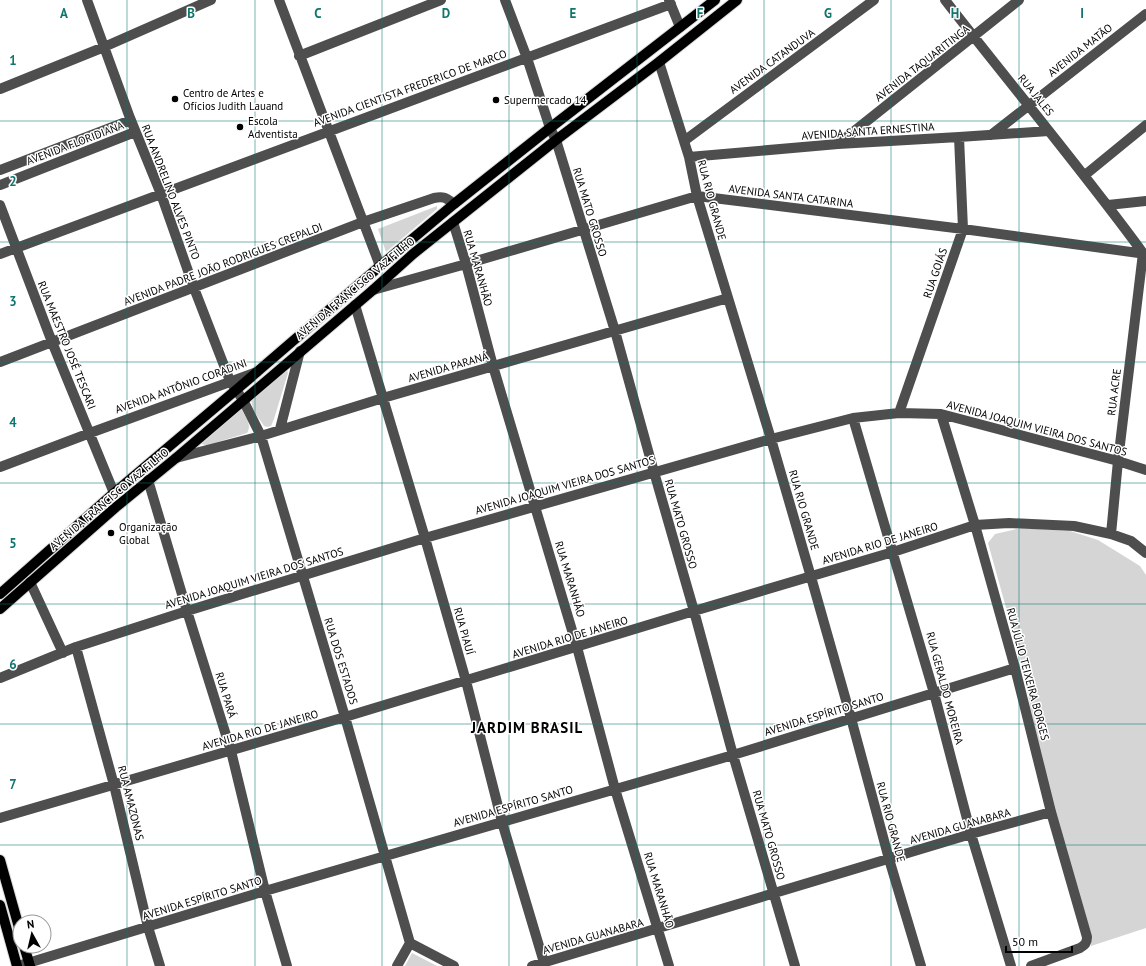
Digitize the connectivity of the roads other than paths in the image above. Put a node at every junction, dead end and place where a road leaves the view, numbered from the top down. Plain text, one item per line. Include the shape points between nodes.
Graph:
1 (87, 0) edge
2 (211, 0) edge
3 (279, 0) edge
4 (441, 0) edge
5 (505, 0) edge
6 (715, 0) edge
7 (737, 0) edge
8 (874, 0) edge
9 (945, 0) edge
10 (1019, 0) edge
11 (670, 2) edge
12 (1146, 14) edge
13 (680, 27) junction
14 (974, 37) junction
15 (104, 47) junction
16 (299, 56) junction
17 (527, 58) junction
18 (659, 62) junction
19 (0, 89) edge
20 (1029, 106) junction
21 (131, 120) junction
22 (1146, 125) edge
23 (550, 128) junction
24 (329, 130) junction
25 (1049, 130) junction
26 (135, 132) junction
27 (992, 135) junction
28 (959, 137) junction
29 (556, 140) junction
30 (684, 141) junction
31 (838, 144) junction
32 (688, 157) junction
33 (0, 170) edge
34 (1085, 175) junction
35 (0, 184) edge
36 (161, 194) junction
37 (697, 196) junction
38 (1146, 201) edge
39 (454, 204) junction
40 (0, 205) edge
41 (1108, 205) junction
42 (363, 222) junction
43 (452, 222) junction
44 (963, 229) junction
45 (583, 230) junction
46 (16, 248) junction
47 (1145, 253) edge
48 (0, 254) edge
49 (466, 264) junction
50 (380, 266) junction
51 (194, 288) junction
52 (373, 290) junction
53 (728, 298) junction
54 (355, 305) junction
55 (615, 331) junction
56 (52, 342) junction
57 (300, 351) junction
58 (0, 362) edge
59 (493, 366) junction
60 (226, 369) junction
61 (259, 371) junction
62 (230, 381) junction
63 (218, 385) junction
64 (236, 390) junction
65 (383, 398) junction
66 (243, 400) junction
67 (899, 413) junction
68 (941, 414) junction
69 (853, 418) junction
70 (280, 429) junction
71 (90, 433) junction
72 (261, 436) junction
73 (771, 439) junction
74 (176, 458) junction
75 (1118, 461) junction
76 (0, 467) edge
77 (1146, 470) edge
78 (654, 472) junction
79 (148, 480) junction
80 (114, 493) junction
81 (536, 506) junction
82 (975, 525) junction
83 (1111, 534) junction
84 (425, 538) junction
85 (893, 552) junction
86 (1146, 553) edge
87 (303, 576) junction
88 (811, 577) junction
89 (30, 582) junction
90 (0, 594) edge
91 (0, 609) edge
92 (187, 611) junction
93 (694, 611) junction
94 (76, 647) junction
95 (577, 647) junction
96 (63, 653) junction
97 (1015, 668) junction
98 (0, 678) edge
99 (466, 681) junction
100 (934, 692) junction
101 (345, 717) junction
102 (851, 718) junction
103 (231, 751) junction
104 (733, 755) junction
105 (114, 785) junction
106 (615, 789) junction
107 (1051, 812) junction
108 (0, 818) edge
109 (502, 822) junction
110 (971, 834) junction
111 (385, 856) junction
112 (889, 859) junction
113 (0, 860) edge
114 (265, 891) junction
115 (774, 894) junction
116 (0, 905) edge
117 (15, 914) edge
118 (148, 927) junction
119 (658, 929) junction
120 (410, 943) junction
121 (27, 954) edge
122 (30, 964) edge
123 (544, 964) edge
124 (17, 966) edge
125 (160, 966) edge
126 (288, 966) edge
127 (398, 966) edge
128 (454, 966) edge
129 (532, 966) edge
130 (669, 966) edge
131 (794, 966) edge
132 (921, 966) edge
133 (1011, 966) edge
134 (1031, 966) edge

1 - 15 street, RUA ANDRELINO ALVES PINTO
2 - 15 street
3 - 16 street
4 - 16 street
5 - 17 street, RUA MATO GROSSO
6 - 13 main road, AVENIDA FRANCISCO VAZ FILHO
7 - 18 main road, AVENIDA FRANCISCO VAZ FILHO
8 - 30 street, AVENIDA CATANDUVA
9 - 14 street, RUA JALES
10 - 14 street, AVENIDA TAQUARITINGA
11 - 13 street
11 - 17 street, AVENIDA CIENTISTA FREDERICO DE MARCO
12 - 20 street, AVENIDA MATÃO
13 - 23 main road, AVENIDA FRANCISCO VAZ FILHO
14 - 20 street, RUA JALES
14 - 31 street, AVENIDA TAQUARITINGA
15 - 19 street
15 - 21 street, RUA ANDRELINO ALVES PINTO
16 - 24 street
17 - 23 street, RUA MATO GROSSO
17 - 24 street, AVENIDA CIENTISTA FREDERICO DE MARCO
18 - 29 main road, AVENIDA FRANCISCO VAZ FILHO
18 - 30 street, RUA RIO GRANDE
20 - 25 street, RUA JALES
20 - 27 street, AVENIDA MATÃO
21 - 26 street, RUA ANDRELINO ALVES PINTO
21 - 33 street, AVENIDA FLORIDIANA
22 - 34 street
23 - 29 street, RUA MATO GROSSO
23 - 39 main road, AVENIDA FRANCISCO VAZ FILHO
24 - 36 street, AVENIDA CIENTISTA FREDERICO DE MARCO
24 - 42 street
25 - 27 street, AVENIDA SANTA ERNESTINA
25 - 34 street, RUA JALES
26 - 35 street, AVENIDA FLORIDIANA
26 - 36 street, RUA ANDRELINO ALVES PINTO
27 - 28 street, AVENIDA SANTA ERNESTINA
28 - 31 street, AVENIDA SANTA ERNESTINA
28 - 44 street, RUA GOIÁS
29 - 43 main road, AVENIDA FRANCISCO VAZ FILHO
29 - 45 street, RUA MATO GROSSO
30 - 32 street, RUA RIO GRANDE
31 - 32 street, AVENIDA SANTA ERNESTINA
32 - 37 street, RUA RIO GRANDE
34 - 41 street, RUA JALES
36 - 46 street, AVENIDA CIENTISTA FREDERICO DE MARCO
36 - 51 street, RUA ANDRELINO ALVES PINTO
37 - 44 street, AVENIDA SANTA CATARINA
37 - 45 street, AVENIDA SANTA CATARINA
37 - 53 street, RUA RIO GRANDE
38 - 41 street
39 - 42 street, AVENIDA PADRE JOÃO RODRIGUES CREPALDI via 440,196
39 - 50 main road, AVENIDA FRANCISCO VAZ FILHO
40 - 46 street, RUA MAESTRO JOSÉ TESCARI
41 - 47 street, RUA JALES
42 - 50 street
42 - 51 street, AVENIDA PADRE JOÃO RODRIGUES CREPALDI
43 - 49 street, RUA MARANHÃO
43 - 52 main road, AVENIDA FRANCISCO VAZ FILHO
44 - 47 street, AVENIDA SANTA CATARINA
44 - 67 street, RUA GOIÁS
45 - 49 street, AVENIDA SANTA CATARINA
45 - 55 street, RUA MATO GROSSO
46 - 48 street, AVENIDA CIENTISTA FREDERICO DE MARCO
46 - 56 street, RUA MAESTRO JOSÉ TESCARI
47 - 75 street, RUA ACRE
49 - 52 street, AVENIDA SANTA CATARINA
49 - 59 street, RUA MARANHÃO
50 - 61 main road, AVENIDA FRANCISCO VAZ FILHO
51 - 56 street, AVENIDA PADRE JOÃO RODRIGUES CREPALDI
51 - 60 street, RUA ANDRELINO ALVES PINTO
52 - 54 main road, AVENIDA FRANCISCO VAZ FILHO
53 - 55 street, AVENIDA PARANÁ
53 - 73 street, RUA RIO GRANDE
54 - 57 main road, AVENIDA FRANCISCO VAZ FILHO
54 - 65 street, RUA PIAUÍ
55 - 59 street, AVENIDA PARANÁ
55 - 78 street, RUA MATO GROSSO
56 - 58 street, AVENIDA PADRE JOÃO RODRIGUES CREPALDI
56 - 71 street, RUA MAESTRO JOSÉ TESCARI
57 - 66 main road, AVENIDA FRANCISCO VAZ FILHO
57 - 70 street
59 - 65 street, AVENIDA PARANÁ
59 - 81 street, RUA MARANHÃO
60 - 62 street, RUA ANDRELINO ALVES PINTO
60 - 63 street
61 - 62 street, AVENIDA ANTÔNIO CORADINI
61 - 64 main road, AVENIDA FRANCISCO VAZ FILHO
62 - 63 street, AVENIDA ANTÔNIO CORADINI
62 - 64 street, RUA ANDRELINO ALVES PINTO
63 - 71 street, AVENIDA ANTÔNIO CORADINI
64 - 66 street, RUA DOS ESTADOS
64 - 80 main road, AVENIDA FRANCISCO VAZ FILHO
65 - 70 street, AVENIDA PARANÁ
65 - 84 street, RUA PIAUÍ
66 - 72 street, RUA DOS ESTADOS
66 - 74 main road, AVENIDA FRANCISCO VAZ FILHO
67 - 68 street, AVENIDA JOAQUIM VIEIRA DOS SANTOS
67 - 69 street, AVENIDA JOAQUIM VIEIRA DOS SANTOS
68 - 75 street, AVENIDA JOAQUIM VIEIRA DOS SANTOS
68 - 82 street, RUA JÚLIO TEIXEIRA BORGES
69 - 73 street, AVENIDA JOAQUIM VIEIRA DOS SANTOS
69 - 85 street, RUA GERALDO MOREIRA
70 - 72 street, AVENIDA PARANÁ
71 - 76 street, AVENIDA ANTÔNIO CORADINI
71 - 80 street, RUA MAESTRO JOSÉ TESCARI
72 - 74 street, AVENIDA PARANÁ
72 - 87 street, RUA DOS ESTADOS
73 - 78 street, AVENIDA JOAQUIM VIEIRA DOS SANTOS
73 - 88 street, RUA RIO GRANDE
74 - 79 main road, AVENIDA FRANCISCO VAZ FILHO
75 - 77 street, AVENIDA JOAQUIM VIEIRA DOS SANTOS
75 - 83 street, RUA ACRE
78 - 81 street, AVENIDA JOAQUIM VIEIRA DOS SANTOS
78 - 93 street, RUA MATO GROSSO
79 - 89 main road, AVENIDA FRANCISCO VAZ FILHO
79 - 92 street, RUA PARÁ
80 - 90 main road, AVENIDA FRANCISCO VAZ FILHO
81 - 84 street, AVENIDA JOAQUIM VIEIRA DOS SANTOS
81 - 95 street, RUA MARANHÃO
82 - 83 street, AVENIDA RIO DE JANEIRO via 1009,523 1074,526
82 - 85 street, AVENIDA RIO DE JANEIRO
82 - 97 street, RUA JÚLIO TEIXEIRA BORGES
83 - 86 street, AVENIDA RIO DE JANEIRO via 1131,541
84 - 87 street, AVENIDA JOAQUIM VIEIRA DOS SANTOS
84 - 99 street, RUA PIAUÍ
85 - 88 street, AVENIDA RIO DE JANEIRO
85 - 100 street, RUA GERALDO MOREIRA
87 - 92 street, AVENIDA JOAQUIM VIEIRA DOS SANTOS
87 - 101 street, RUA DOS ESTADOS
88 - 93 street, AVENIDA RIO DE JANEIRO
88 - 102 street, RUA RIO GRANDE
89 - 91 main road, AVENIDA FRANCISCO VAZ FILHO
89 - 96 street
92 - 94 street, AVENIDA JOAQUIM VIEIRA DOS SANTOS
92 - 103 street, RUA PARÁ
93 - 95 street, AVENIDA RIO DE JANEIRO
93 - 104 street, RUA MATO GROSSO
94 - 96 street, AVENIDA JOAQUIM VIEIRA DOS SANTOS
94 - 105 street, RUA AMAZONAS
95 - 99 street, AVENIDA RIO DE JANEIRO
95 - 106 street, RUA MARANHÃO
96 - 98 street, AVENIDA JOAQUIM VIEIRA DOS SANTOS
97 - 100 street, AVENIDA ESPÍRITO SANTO
97 - 107 street, RUA JÚLIO TEIXEIRA BORGES
99 - 101 street, AVENIDA RIO DE JANEIRO
99 - 109 street, RUA PIAUÍ
100 - 102 street, AVENIDA ESPÍRITO SANTO
100 - 110 street, RUA GERALDO MOREIRA
101 - 103 street, AVENIDA RIO DE JANEIRO
101 - 111 street, RUA DOS ESTADOS
102 - 104 street, AVENIDA ESPÍRITO SANTO
102 - 112 street, RUA RIO GRANDE
103 - 105 street, AVENIDA RIO DE JANEIRO
103 - 114 street, RUA PARÁ
104 - 106 street, AVENIDA ESPÍRITO SANTO
104 - 115 street, RUA MATO GROSSO
105 - 108 street, AVENIDA RIO DE JANEIRO
105 - 118 street, RUA AMAZONAS
106 - 109 street, AVENIDA ESPÍRITO SANTO
106 - 119 street, RUA MARANHÃO
107 - 110 street, AVENIDA GUANABARA
107 - 134 street, RUA JÚLIO TEIXEIRA BORGES via 1087,942 1080,948
109 - 111 street, AVENIDA ESPÍRITO SANTO
109 - 123 street, RUA PIAUÍ
110 - 112 street, AVENIDA GUANABARA
110 - 133 street, RUA GERALDO MOREIRA
111 - 114 street, AVENIDA ESPÍRITO SANTO
111 - 120 street, RUA DOS ESTADOS
112 - 115 street, AVENIDA GUANABARA
112 - 132 street, RUA RIO GRANDE
113 - 117 main road
114 - 118 street, AVENIDA ESPÍRITO SANTO
114 - 126 street, RUA PARÁ
115 - 119 street, AVENIDA GUANABARA
115 - 131 street, RUA MATO GROSSO
116 - 124 main road
118 - 122 street, AVENIDA ESPÍRITO SANTO
118 - 125 street, RUA AMAZONAS
119 - 123 street, AVENIDA GUANABARA
119 - 130 street, RUA MARANHÃO
120 - 127 street
120 - 128 street
121 - 122 main road
122 - 124 street, AVENIDA ESPÍRITO SANTO
123 - 129 street, AVENIDA GUANABARA

